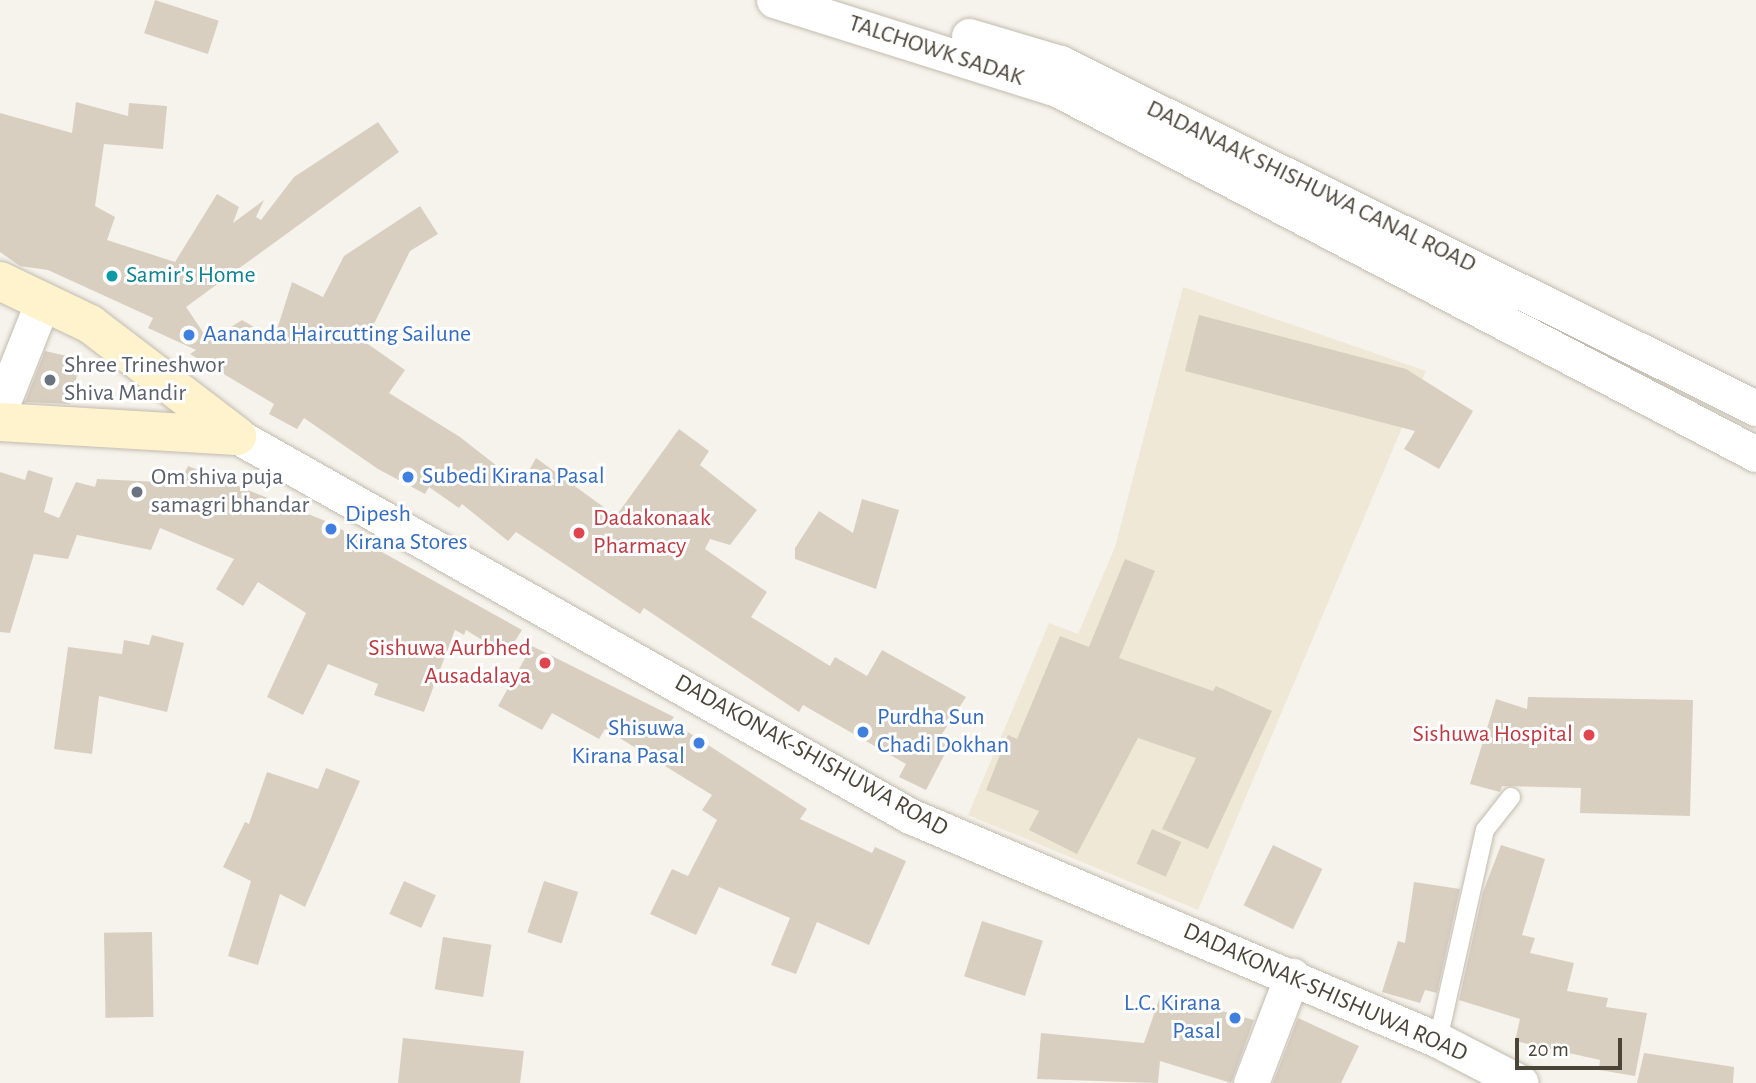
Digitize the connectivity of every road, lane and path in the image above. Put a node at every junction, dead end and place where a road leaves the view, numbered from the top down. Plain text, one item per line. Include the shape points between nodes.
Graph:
1 (774, 0) edge
2 (852, 0) edge
3 (1059, 90) joint
4 (0, 281) edge
5 (43, 301) junction
6 (1756, 408) edge
7 (0, 409) edge
8 (0, 422) edge
9 (237, 436) junction
10 (1756, 454) edge
11 (1511, 797) dead end
12 (1292, 976) junction
13 (1438, 1040) junction
14 (1251, 1083) edge
15 (1521, 1083) edge

1 - 3 street, TALCHOWK SADAK
2 - 6 street, DADANAAK SHISHUWA CANAL ROAD via 1060,63
3 - 10 street, DADANAAK SHISHUWA CANAL ROAD
4 - 5 main road
5 - 7 street
5 - 9 main road via 90,324
8 - 9 main road
9 - 12 street, DADAKONAK-SHISHUWA ROAD via 909,816
11 - 13 lane via 1485,830
12 - 13 street, DADAKONAK-SHISHUWA ROAD
12 - 14 street
13 - 15 street, DADAKONAK-SHISHUWA ROAD

